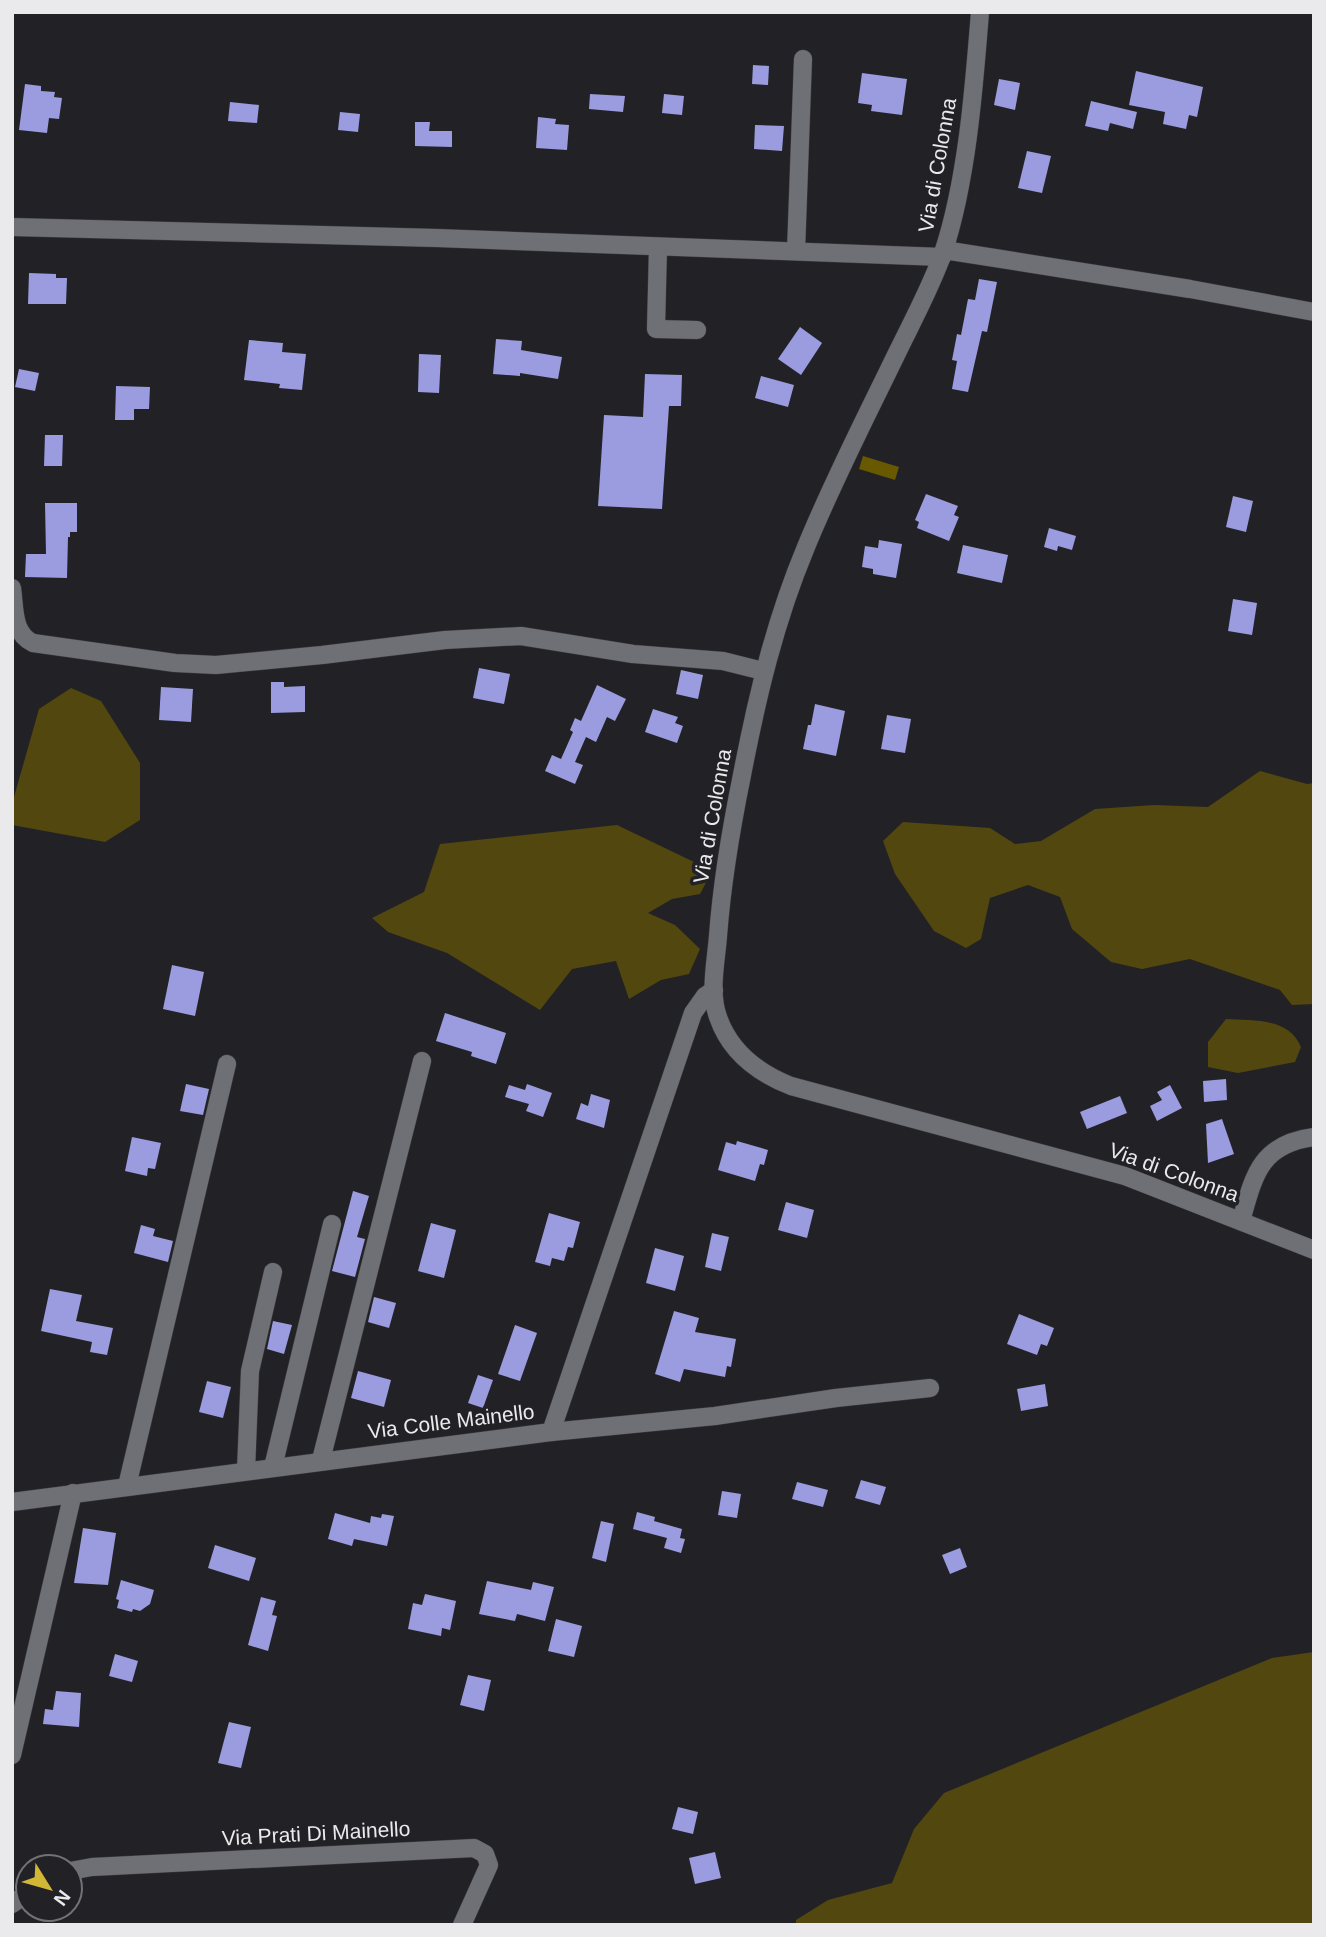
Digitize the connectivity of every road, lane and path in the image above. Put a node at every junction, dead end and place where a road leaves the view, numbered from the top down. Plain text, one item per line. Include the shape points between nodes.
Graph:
1 (980, 12) edge
2 (803, 58) dead end
3 (12, 227) edge
4 (659, 247) junction
5 (796, 251) junction
6 (943, 253) junction
7 (1314, 312) edge
8 (697, 330) dead end
9 (12, 588) edge
10 (763, 671) junction
11 (714, 990) junction
12 (422, 1061) dead end
13 (227, 1064) dead end
14 (1314, 1137) edge
15 (1241, 1221) junction
16 (332, 1224) dead end
17 (1314, 1250) edge
18 (273, 1272) dead end
19 (930, 1388) dead end
20 (551, 1432) junction
21 (321, 1460) junction
22 (273, 1467) junction
23 (246, 1470) junction
24 (127, 1486) junction
25 (73, 1493) junction
26 (12, 1502) edge
27 (12, 1755) edge
28 (84, 1868) edge
29 (462, 1925) edge

1 - 6 street, Via di Colonna via 961,174
2 - 5 street
3 - 4 street
4 - 5 street
4 - 8 street via 656,329
5 - 6 street
6 - 7 street
6 - 10 street, Via di Colonna via 811,534
9 - 10 street via 19,632 33,643 175,663 239,663 510,636 661,658 723,661
10 - 11 street, Via di Colonna via 725,864
11 - 15 street, Via di Colonna via 717,1014 733,1044 753,1067 774,1079 1100,1168
11 - 20 street, Via Colle Mainello via 693,1013
12 - 21 street
13 - 24 street
14 - 15 street via 1283,1145 1260,1164
15 - 17 street, Via di Colonna
16 - 22 street
18 - 23 street via 250,1371
19 - 20 street
20 - 21 street, Via Colle Mainello
21 - 22 street, Via Colle Mainello
22 - 23 street, Via Colle Mainello
23 - 24 street, Via Colle Mainello
24 - 25 street, Via Colle Mainello
25 - 26 street, Via Colle Mainello
25 - 27 street
28 - 29 street, Via Prati Di Mainello via 477,1849 487,1856 489,1865

